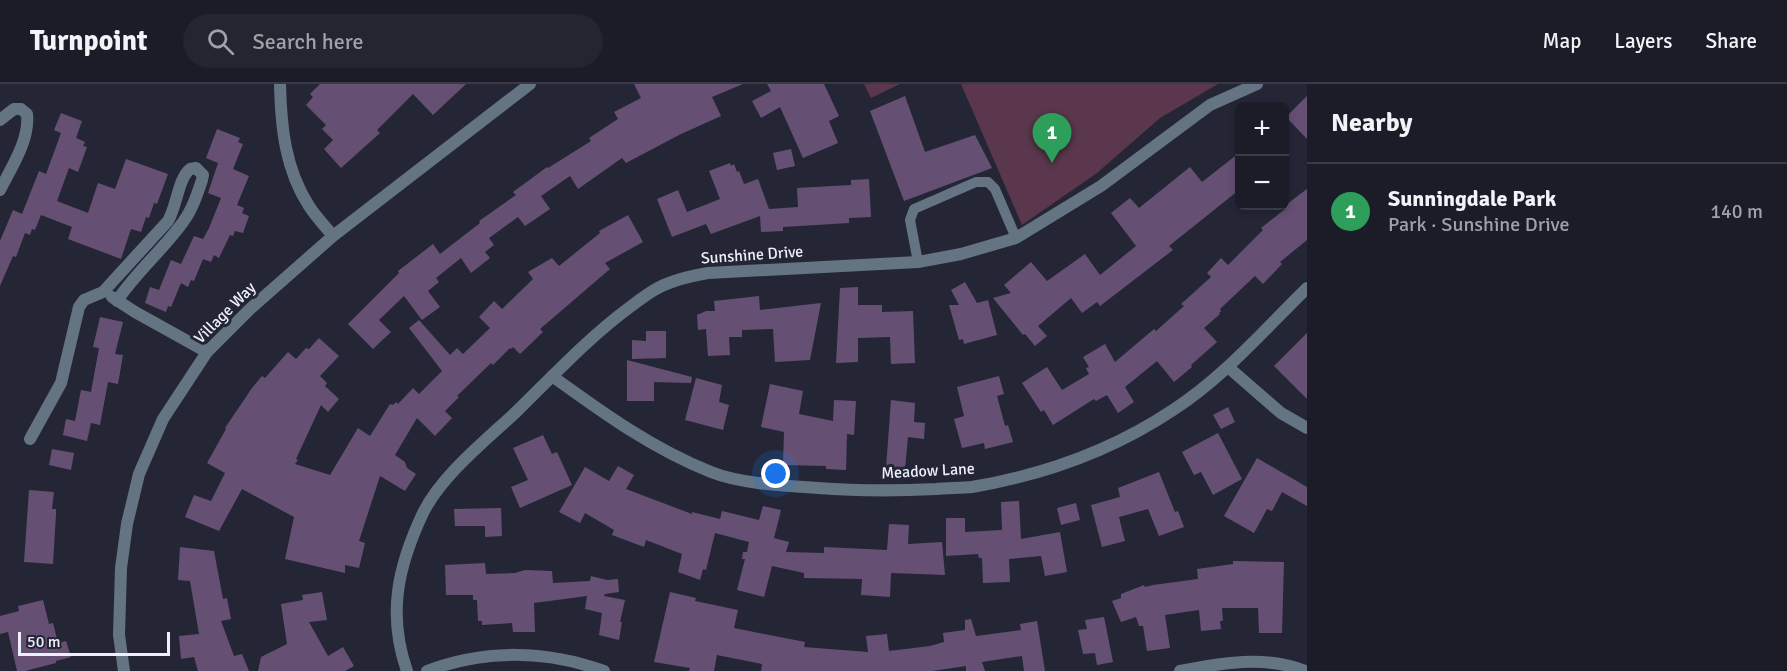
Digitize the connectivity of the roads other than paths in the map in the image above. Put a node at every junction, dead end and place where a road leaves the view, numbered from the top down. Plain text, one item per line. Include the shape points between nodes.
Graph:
1 (280, 84) edge
2 (530, 84) edge
3 (1257, 84) edge
4 (0, 120) edge
5 (0, 190) edge
6 (333, 236) junction
7 (1016, 238) junction
8 (918, 262) junction
9 (1307, 288) edge
10 (103, 292) junction
11 (117, 301) junction
12 (207, 352) junction
13 (1228, 367) junction
14 (552, 376) junction
15 (1307, 428) edge
16 (30, 439) dead end
17 (124, 671) edge
18 (407, 671) edge
19 (427, 671) edge
20 (604, 671) edge
21 (1180, 671) edge
22 (1305, 671) edge

1 - 6 street via 287,158 310,208
2 - 6 street, Village Way
3 - 7 street, Sunshine Drive via 1210,105 1101,186
4 - 5 street via 14,109 21,109 28,122
6 - 12 street, Village Way
7 - 8 street, Sunshine Drive
7 - 8 lane via 995,189 988,182 976,182 914,209 910,220
8 - 14 street, Sunshine Drive via 719,272 678,279 655,289 619,315
9 - 13 street, Meadow Lane
10 - 11 street
10 - 11 street via 168,221 185,173 196,168 203,175 188,214
10 - 16 street via 84,300 79,307 61,383
11 - 12 street
12 - 17 street, Village Way via 163,418 140,474 120,568 119,635
13 - 14 street, Meadow Lane via 1175,409 1135,433 1069,462 970,487 899,491 773,485 714,473 662,450
13 - 15 street via 1281,413
14 - 18 street, Sunshine Drive via 445,480 424,511 397,590 398,638
19 - 20 street via 497,654 546,655
21 - 22 street via 1262,661

